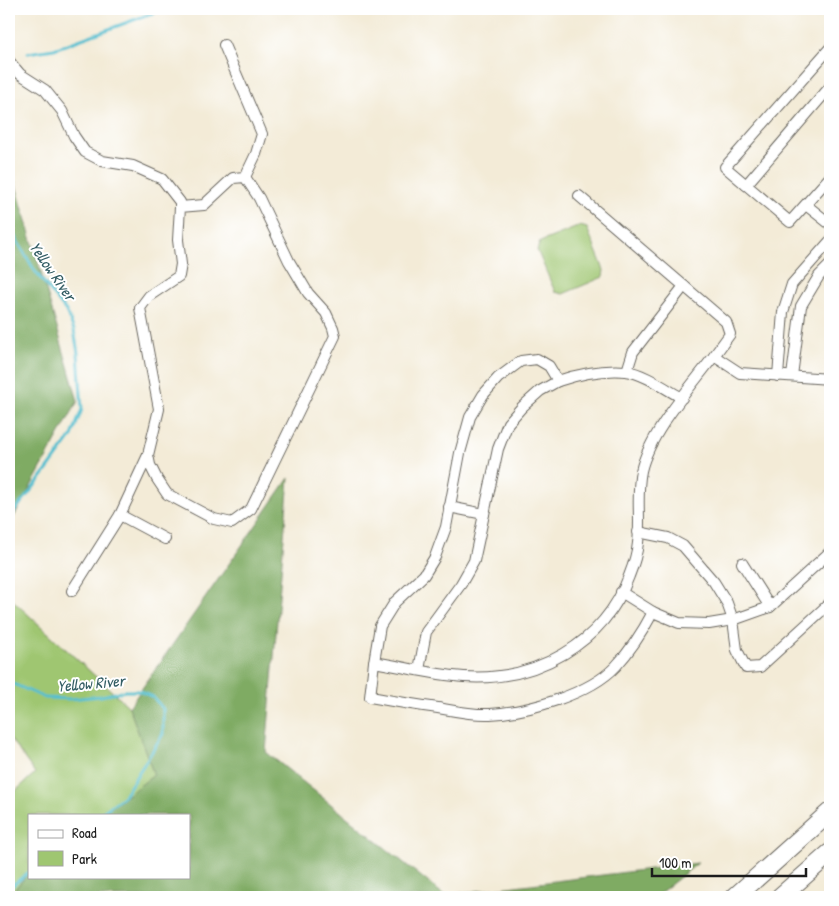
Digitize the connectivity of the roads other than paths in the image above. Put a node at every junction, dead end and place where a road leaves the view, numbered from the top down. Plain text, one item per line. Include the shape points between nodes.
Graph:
1 (224, 45) dead end
2 (830, 48) edge
3 (9, 61) edge
4 (830, 87) edge
5 (245, 177) junction
6 (830, 177) edge
7 (746, 185) junction
8 (579, 196) dead end
9 (180, 205) junction
10 (806, 205) junction
11 (830, 224) edge
12 (830, 241) edge
13 (830, 265) edge
14 (684, 286) junction
15 (714, 356) junction
16 (627, 371) junction
17 (778, 376) junction
18 (792, 376) junction
19 (830, 378) edge
20 (558, 382) junction
21 (682, 398) junction
22 (148, 455) junction
23 (450, 507) junction
24 (484, 514) junction
25 (120, 515) junction
26 (638, 532) junction
27 (164, 539) dead end
28 (830, 552) edge
29 (742, 563) dead end
30 (72, 591) dead end
31 (621, 592) junction
32 (830, 603) edge
33 (770, 608) junction
34 (653, 612) junction
35 (733, 620) junction
36 (374, 662) junction
37 (419, 670) junction
38 (830, 812) edge
39 (830, 853) edge
40 (783, 854) junction
41 (830, 865) edge
42 (720, 897) edge
43 (735, 897) edge
44 (780, 897) edge
45 (795, 897) edge

1 - 5 street via 262,134
2 - 7 street via 725,168
3 - 9 street via 20,74 45,90 62,111 85,152 102,161 133,166 162,179
4 - 7 street
5 - 9 street via 233,178 204,206
5 - 22 street via 259,198 298,277 326,313 335,336 251,509 232,523 214,520 167,494 156,480
6 - 10 street
7 - 10 street via 790,222
8 - 14 street
9 - 22 street via 179,276 149,296 140,308 159,409
10 - 11 street
12 - 17 street via 792,284 783,312
13 - 18 street via 818,276 801,306
14 - 15 street via 726,322 730,334
14 - 16 street via 633,352
15 - 17 street via 740,373
15 - 21 street
16 - 20 street via 582,373
16 - 21 street
17 - 18 street
18 - 19 street
20 - 23 street via 550,366 537,359 522,361 498,378 483,395 470,417
20 - 24 street via 540,391 508,423 498,448
21 - 26 street via 655,437 642,470
22 - 25 street
23 - 24 street
23 - 36 street via 435,557 424,575 395,602 380,626
24 - 37 street via 474,562 426,632
25 - 27 street
25 - 30 street
26 - 31 street via 629,576
26 - 35 street via 668,538 683,546 714,582
28 - 33 street
29 - 33 street
31 - 34 street
31 - 37 street via 612,610 590,636 536,669 504,676 464,677
32 - 35 street via 760,667 746,668 737,650
33 - 35 street
34 - 35 street via 680,623 709,624
34 - 36 street via 641,634 615,667 588,686 558,700 523,710 465,713 370,697
36 - 37 street
38 - 40 highway
39 - 44 highway
40 - 42 highway
40 - 43 highway
41 - 45 highway

